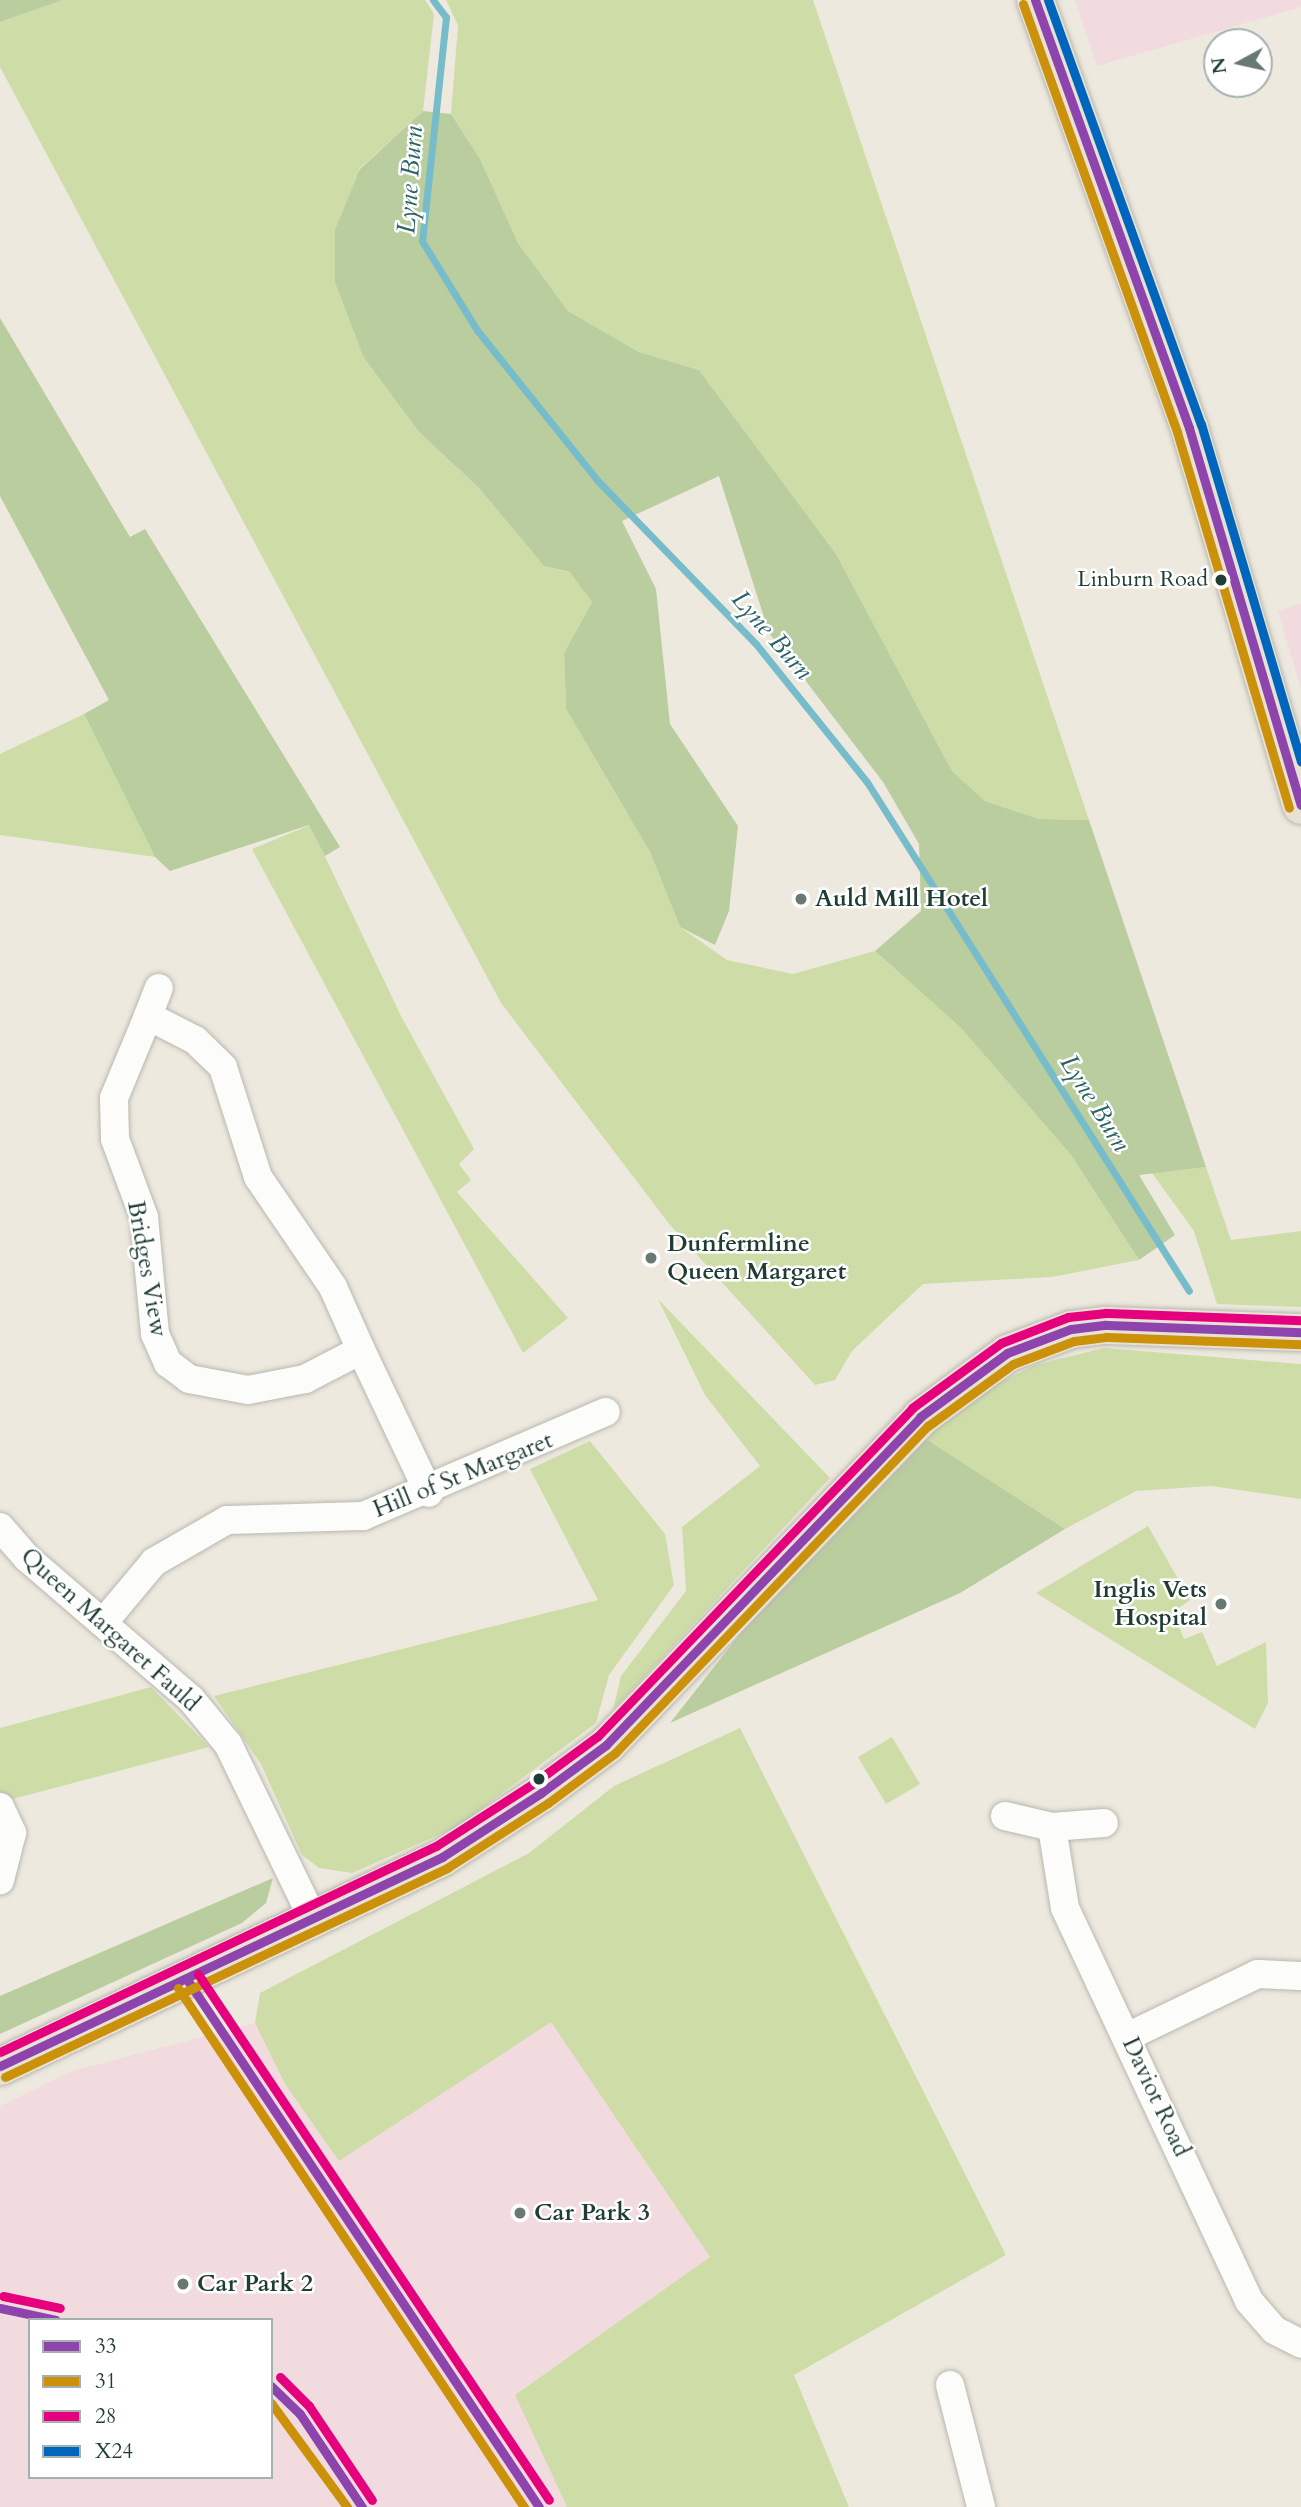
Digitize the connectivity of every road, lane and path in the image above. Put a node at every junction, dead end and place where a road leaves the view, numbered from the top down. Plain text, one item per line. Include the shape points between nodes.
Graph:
1 (1035, 0) edge
2 (1301, 805) edge
3 (159, 988) dead end
4 (148, 1016) junction
5 (1301, 1332) edge
6 (361, 1350) junction
7 (606, 1412) dead end
8 (429, 1493) junction
9 (0, 1527) edge
10 (103, 1623) junction
11 (0, 1807) edge
12 (1005, 1816) dead end
13 (1104, 1823) dead end
14 (1052, 1827) junction
15 (0, 1880) edge
16 (314, 1921) junction
17 (1301, 1976) edge
18 (1129, 2036) junction
19 (0, 2066) edge
20 (1301, 2344) edge
21 (950, 2385) dead end
22 (981, 2507) edge

1 - 2 main road via 1189,429
3 - 4 street, Bridges View
4 - 6 street via 195,1040 223,1067 258,1177 333,1287
4 - 6 street, Bridges View via 114,1098 115,1139 144,1217 155,1334 168,1363 189,1379 248,1390 305,1379
5 - 16 main road via 1106,1325 1071,1329 1007,1353 920,1417 606,1745 480,1835
6 - 8 street
7 - 8 street, Hill of St Margaret
8 - 10 street, Hill of St Margaret via 363,1516 227,1520 154,1563
9 - 10 street, Queen Margaret Fauld
10 - 16 street, Queen Margaret Fauld via 191,1699 228,1744
11 - 15 street via 12,1833
12 - 14 street
13 - 14 street
14 - 18 street, Daviot Road via 1065,1908
16 - 19 main road
17 - 18 street via 1258,1974
18 - 20 street, Daviot Road via 1250,2301 1274,2330
21 - 22 street

